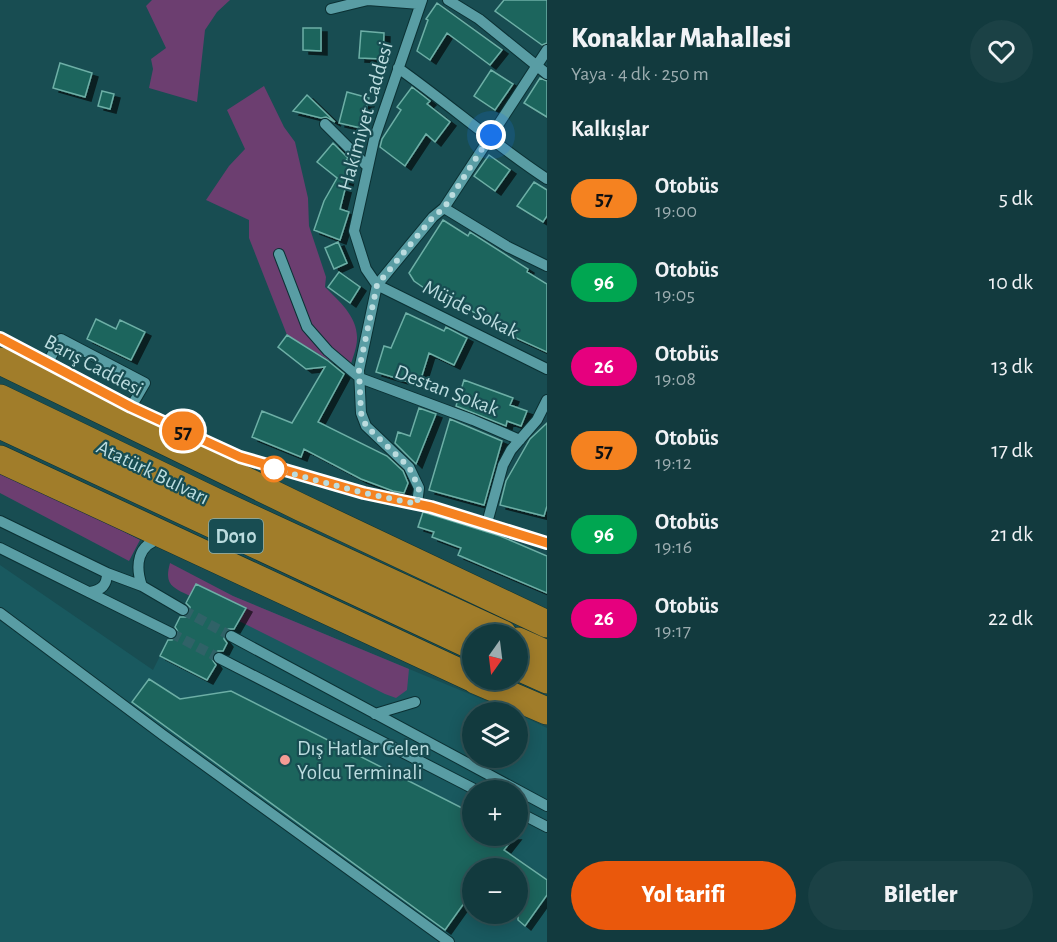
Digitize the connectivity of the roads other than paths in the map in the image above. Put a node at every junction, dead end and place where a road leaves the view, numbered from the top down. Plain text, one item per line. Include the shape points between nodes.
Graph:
1 (368, 0) edge
2 (448, 0) edge
3 (421, 2) edge
4 (331, 9) dead end
5 (547, 50) edge
6 (536, 66) junction
7 (398, 68) junction
8 (547, 74) edge
9 (325, 124) dead end
10 (489, 138) junction
11 (368, 167) junction
12 (547, 179) edge
13 (444, 208) junction
14 (279, 254) dead end
15 (547, 266) edge
16 (377, 285) junction
17 (0, 338) edge
18 (0, 361) edge
19 (48, 362) junction
20 (547, 369) edge
21 (360, 378) junction
22 (0, 398) edge
23 (547, 400) edge
24 (131, 407) junction
25 (0, 425) edge
26 (520, 440) junction
27 (0, 459) edge
28 (417, 504) junction
29 (0, 520) edge
30 (487, 523) junction
31 (166, 537) junction
32 (547, 543) edge
33 (0, 548) edge
34 (107, 573) junction
35 (142, 586) junction
36 (90, 592) junction
37 (183, 610) tunnel mouth
38 (0, 613) edge
39 (481, 624) edge
40 (547, 624) edge
41 (171, 633) tunnel mouth
42 (231, 636) tunnel mouth
43 (462, 641) edge
44 (528, 645) edge
45 (547, 654) edge
46 (219, 658) tunnel mouth
47 (528, 671) edge
48 (462, 673) edge
49 (547, 680) edge
50 (499, 690) edge
51 (415, 702) dead end
52 (547, 711) edge
53 (375, 714) junction
54 (462, 783) edge
55 (547, 806) edge
56 (528, 817) edge
57 (547, 827) edge
58 (449, 942) edge

1 - 3 street
1 - 4 street
2 - 6 street via 479,19
3 - 7 street, Hakimiyet Caddesi
5 - 6 street
6 - 8 street
6 - 10 street
7 - 10 street
7 - 11 street, Hakimiyet Caddesi
9 - 11 street
10 - 12 street
10 - 13 street
11 - 16 street, Hakimiyet Caddesi via 354,231 366,269
13 - 15 street
13 - 16 street
14 - 21 street, Destan Sokak via 308,327
16 - 20 street, Müjde Sokak
16 - 21 street
17 - 19 street, Barış Caddesi
18 - 40 highway
19 - 24 street, Barış Caddesi
19 - 24 street via 61,339 145,383
21 - 26 street, Destan Sokak
21 - 28 street via 361,413 366,426 409,467 419,488
22 - 39 highway, Atatürk Bulvarı / D010
23 - 26 street
24 - 28 street, Barış Caddesi via 251,461
25 - 43 highway, Atatürk Bulvarı / D010
26 - 30 street via 504,465
27 - 31 highway
28 - 30 street, Barış Caddesi
29 - 34 street
30 - 32 street, Barış Caddesi
31 - 35 street via 145,547 139,560
31 - 48 highway
33 - 36 street
34 - 35 street
34 - 36 street via 104,585
35 - 37 street
36 - 41 street
38 - 58 street
42 - 53 street
44 - 45 highway
46 - 54 street
47 - 49 highway
50 - 52 highway
51 - 53 street
53 - 55 street
56 - 57 street

